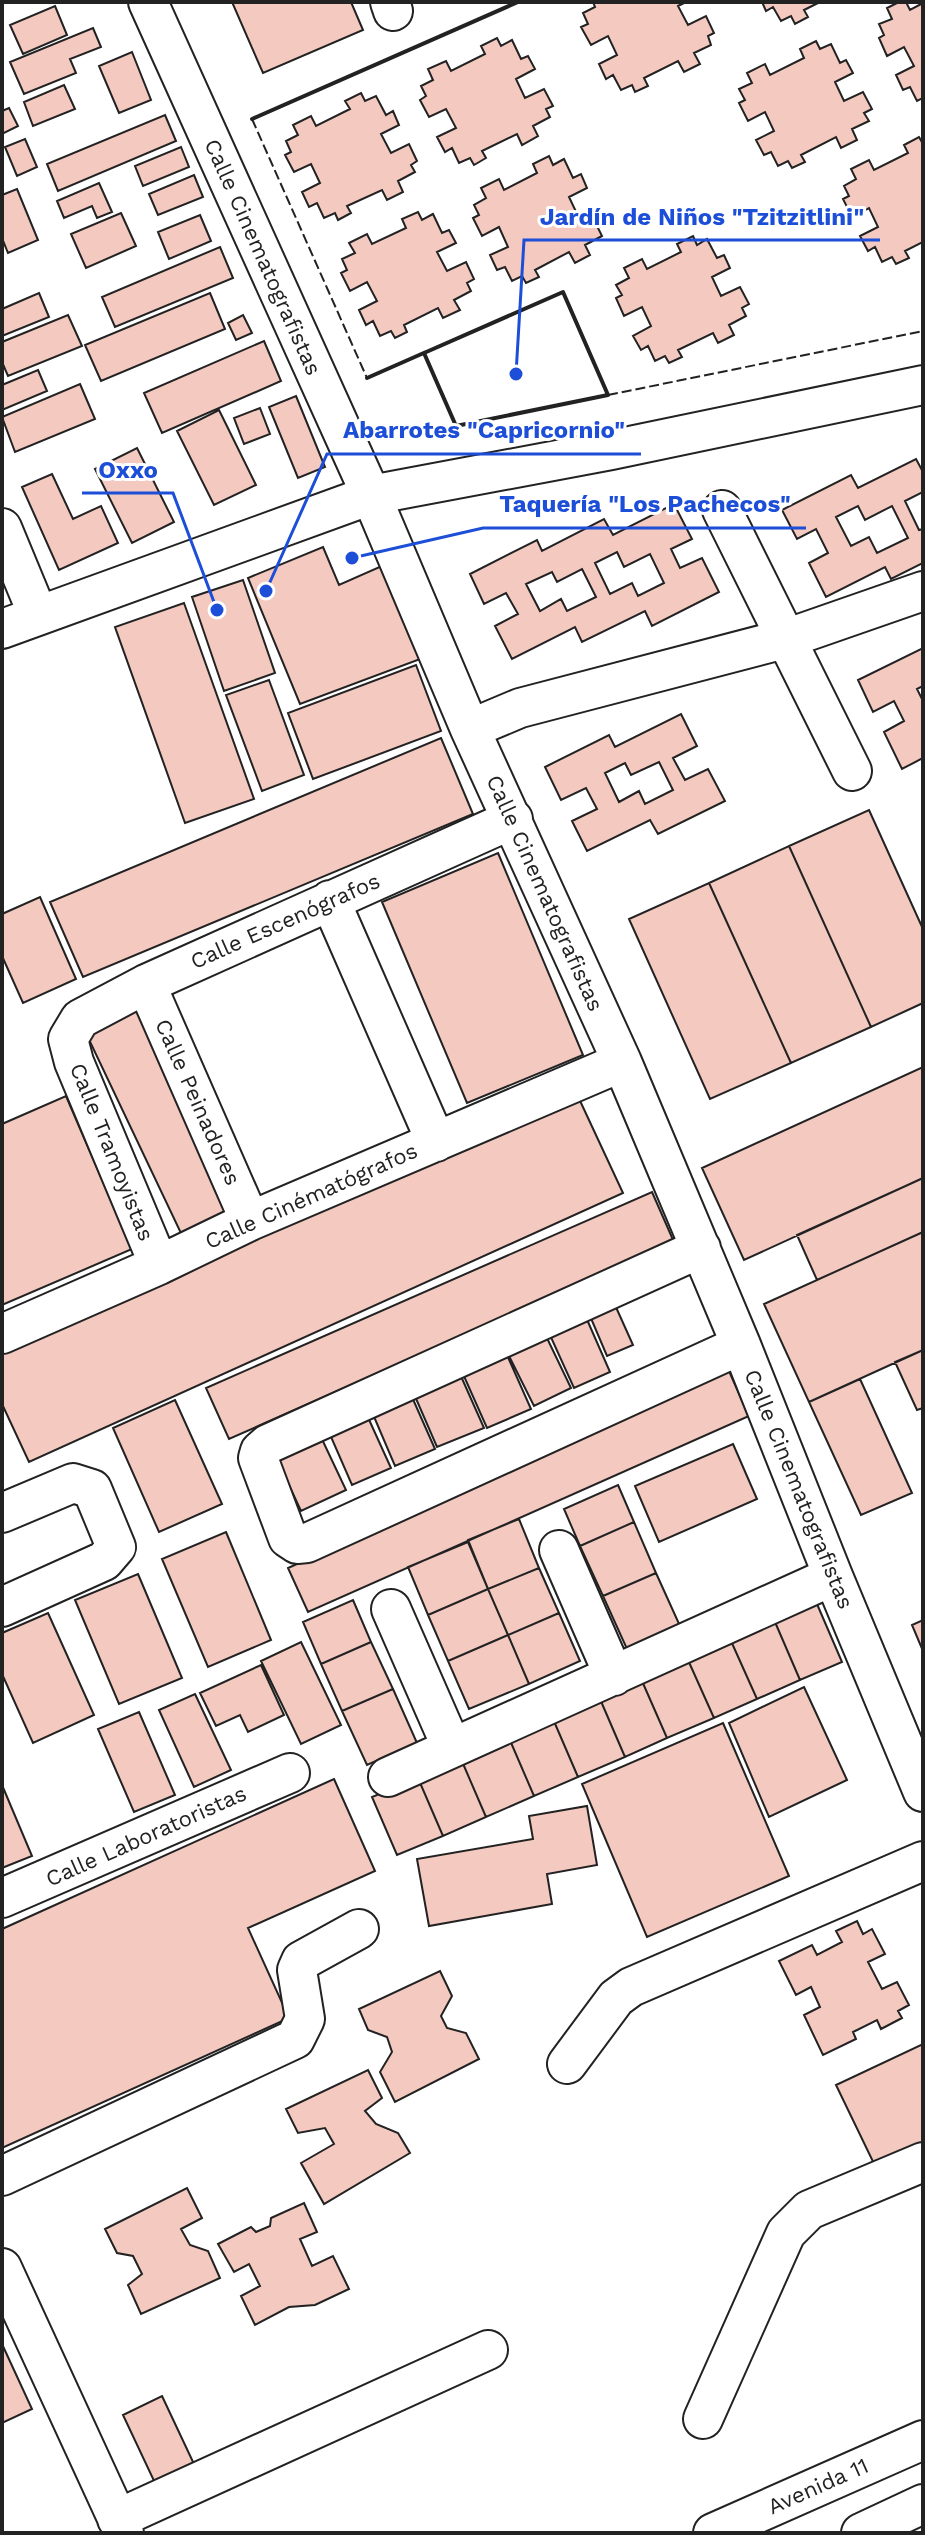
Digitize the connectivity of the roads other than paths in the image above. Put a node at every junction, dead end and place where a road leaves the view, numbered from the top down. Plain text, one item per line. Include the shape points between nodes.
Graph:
1 (148, 2) edge
2 (923, 385) edge
3 (371, 495) junction
4 (722, 510) dead end
5 (2, 528) edge
6 (923, 591) edge
7 (38, 615) junction
8 (2, 629) edge
9 (788, 638) junction
10 (470, 729) junction
11 (852, 771) dead end
12 (513, 819) junction
13 (330, 900) junction
14 (146, 984) junction
15 (68, 1039) joint
16 (622, 1062) junction
17 (436, 1142) junction
18 (250, 1221) junction
19 (701, 1248) junction
20 (159, 1265) junction
21 (2, 1334) edge
22 (741, 1345) junction
23 (2, 1513) edge
24 (559, 1550) dead end
25 (833, 1576) junction
26 (2, 1607) edge
27 (391, 1609) dead end
28 (614, 1676) junction
29 (452, 1748) junction
30 (290, 1773) dead end
31 (388, 1777) dead end
32 (923, 1792) edge
33 (923, 1861) edge
34 (2, 1898) edge
35 (359, 1929) dead end
36 (567, 2064) dead end
37 (923, 2162) edge
38 (2, 2176) edge
39 (2, 2268) edge
40 (488, 2350) dead end
41 (703, 2419) dead end
42 (923, 2440) edge
43 (923, 2504) edge
44 (120, 2526) edge
45 (713, 2533) edge
46 (861, 2533) edge

1 - 3 street, Calle Cinematografistas
2 - 3 street
3 - 7 street
3 - 10 street, Calle Cinematografistas
4 - 9 street
5 - 7 street
6 - 9 street
7 - 8 street
9 - 10 street via 520,708
9 - 11 street
10 - 12 street, Calle Cinematografistas
12 - 13 street, Calle Escenógrafos
12 - 16 street, Calle Cinematografistas
13 - 14 street, Calle Escenógrafos
13 - 17 street
14 - 15 street, Calle Escenógrafos via 80,1019
14 - 18 street, Calle Peinadores
15 - 20 street, Calle Tramoyistas
16 - 17 street, Calle Cinématógrafos
16 - 19 street, Calle Cinematografistas
17 - 18 street, Calle Cinématógrafos
18 - 20 street, Calle Cinématógrafos
19 - 22 street, Calle Cinematografistas
19 - 22 street via 268,1444 258,1458 288,1538 307,1543
20 - 21 street, Calle Cinématógrafos
22 - 25 street, Calle Cinematografistas
23 - 26 street via 73,1483 92,1489 116,1547 104,1561
24 - 28 street
25 - 28 street
25 - 32 street, Calle Cinematografistas
27 - 29 street
28 - 29 street
29 - 31 street
30 - 34 street, Calle Laboratoristas
33 - 36 street via 631,1987 616,1998
35 - 38 street via 301,1961 297,1970 305,2019 295,2039
37 - 41 street via 809,2210 786,2233
39 - 44 street
40 - 44 street
42 - 45 street, Avenida 11
43 - 46 street

